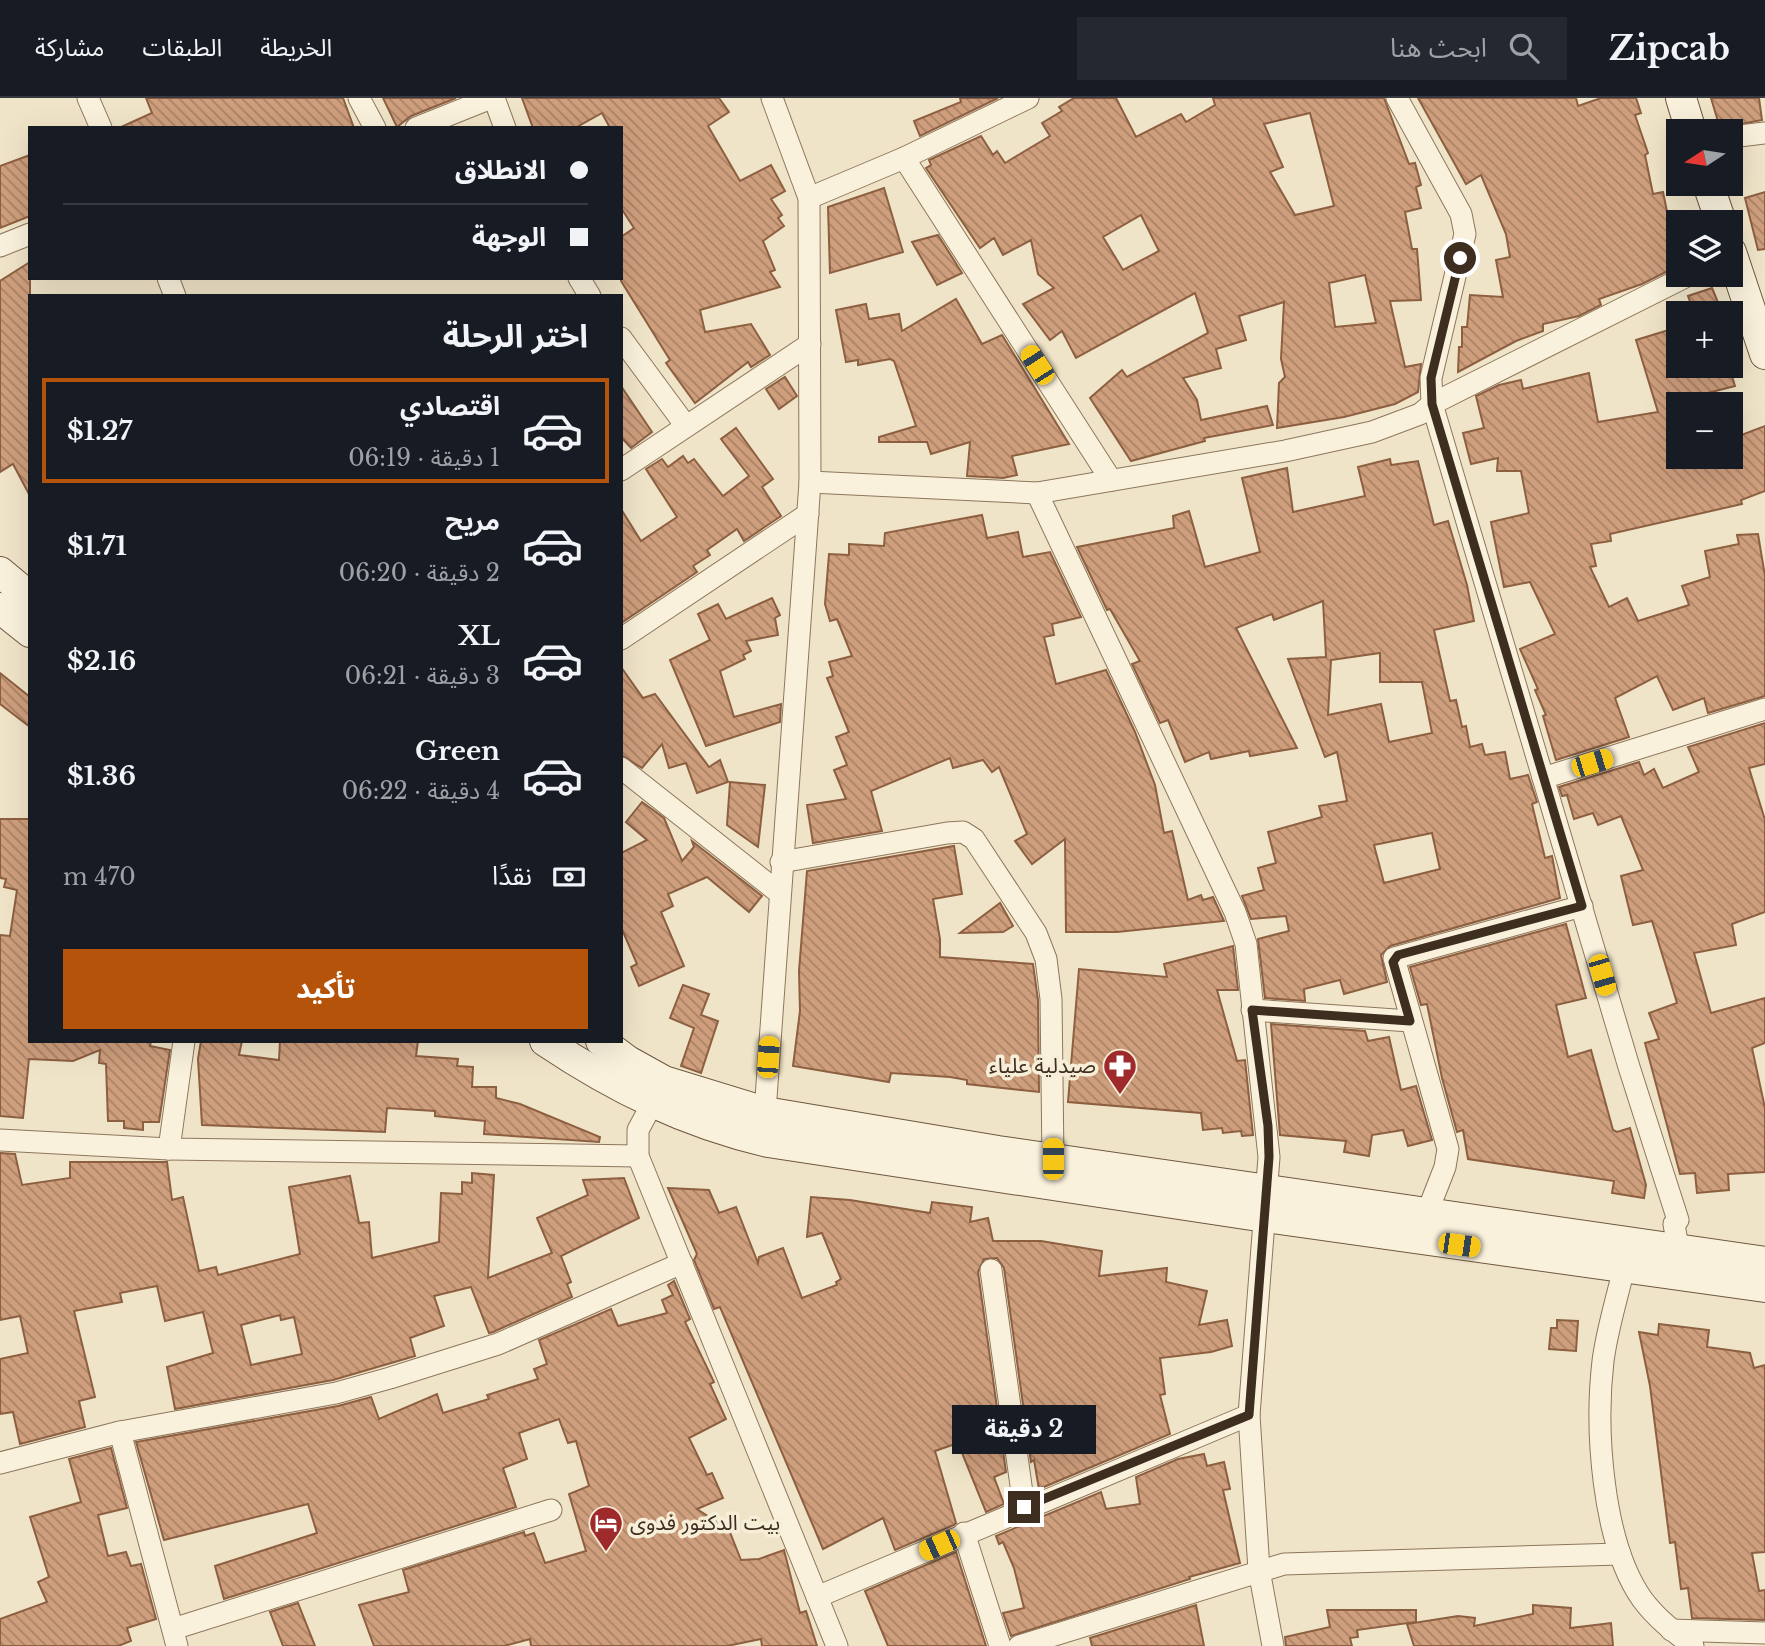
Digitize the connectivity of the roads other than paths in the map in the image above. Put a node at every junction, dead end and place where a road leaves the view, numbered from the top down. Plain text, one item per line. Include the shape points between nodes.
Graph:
1 (88, 98) edge
2 (359, 98) edge
3 (493, 98) edge
4 (772, 98) edge
5 (1028, 98) edge
6 (1396, 98) edge
7 (1681, 98) edge
8 (1687, 119) edge
9 (100, 126) edge
10 (373, 126) edge
11 (421, 126) edge
12 (504, 126) edge
13 (1765, 133) edge
14 (1743, 136) edge
15 (904, 158) junction
16 (809, 198) junction
17 (28, 235) edge
18 (0, 246) edge
19 (1666, 287) edge
20 (1743, 287) edge
21 (623, 341) edge
22 (810, 344) junction
23 (1765, 351) edge
24 (1432, 404) junction
25 (686, 426) junction
26 (623, 469) edge
27 (1111, 480) junction
28 (810, 482) junction
29 (1037, 493) junction
30 (808, 514) junction
31 (0, 572) edge
32 (28, 595) edge
33 (0, 608) edge
34 (28, 630) edge
35 (623, 638) edge
36 (1765, 709) edge
37 (623, 770) edge
38 (1543, 778) junction
39 (781, 862) junction
40 (778, 892) junction
41 (1582, 906) junction
42 (1252, 1010) junction
43 (1410, 1021) junction
44 (184, 1043) edge
45 (548, 1043) edge
46 (604, 1043) edge
47 (658, 1092) junction
48 (765, 1112) junction
49 (0, 1140) edge
50 (169, 1149) junction
51 (638, 1156) junction
52 (1053, 1159) junction
53 (1267, 1204) junction
54 (1427, 1213) junction
55 (1765, 1262) edge
56 (682, 1263) junction
57 (1680, 1263) junction
58 (1624, 1268) junction
59 (991, 1270) dead end
60 (1765, 1287) edge
61 (1249, 1415) junction
62 (120, 1432) junction
63 (0, 1463) edge
64 (1024, 1507) junction
65 (551, 1510) dead end
66 (964, 1533) junction
67 (1620, 1554) junction
68 (1259, 1570) junction
69 (817, 1597) junction
70 (1671, 1629) junction
71 (1765, 1633) edge
72 (175, 1637) edge
73 (837, 1646) edge
74 (1000, 1646) edge
75 (1019, 1646) edge
76 (1273, 1646) edge
77 (1693, 1646) edge

1 - 9 street
2 - 10 street
3 - 11 street
3 - 12 street
4 - 16 street
5 - 15 street
6 - 24 street via 1461,214 1465,234 1431,378
7 - 8 main road
13 - 14 street
15 - 16 street
15 - 27 street
16 - 22 street
17 - 18 street
19 - 24 street
20 - 23 main road
21 - 25 street
22 - 25 street
22 - 28 street
24 - 27 street via 1420,414 1372,432
24 - 38 street
25 - 26 street
27 - 29 street
28 - 29 street
28 - 30 street
29 - 42 street via 1242,928
30 - 35 street
30 - 39 street
31 - 32 main road
33 - 34 main road
36 - 38 street
37 - 40 street
38 - 41 street
39 - 40 street
39 - 52 street via 947,833 963,832 974,839 1036,933 1046,959 1051,999
40 - 48 street
41 - 43 street via 1398,955 1393,962
41 - 57 street via 1678,1220 1674,1224
42 - 43 street
42 - 53 street via 1268,1126
43 - 54 street via 1448,1149 1446,1167
44 - 50 street
45 - 47 main road via 614,1085
46 - 47 main road
47 - 48 main road
47 - 51 street via 638,1130
47 - 53 main road via 718,1130 768,1142
48 - 52 main road
49 - 50 street
50 - 51 street
51 - 56 street
52 - 53 main road
53 - 54 main road
53 - 58 main road
53 - 61 street
54 - 57 main road
55 - 57 main road
56 - 62 street via 498,1344 390,1378 336,1393
56 - 69 street
57 - 58 main road
57 - 60 main road
58 - 67 street via 1604,1357 1600,1408 1603,1461
59 - 64 street
61 - 64 street
61 - 68 street
62 - 63 street
62 - 72 street
64 - 66 street
65 - 72 street
66 - 69 street
66 - 74 street
67 - 68 street via 1302,1562
67 - 70 street via 1641,1598
68 - 75 street
68 - 76 street
69 - 73 street
70 - 71 street
70 - 77 street

